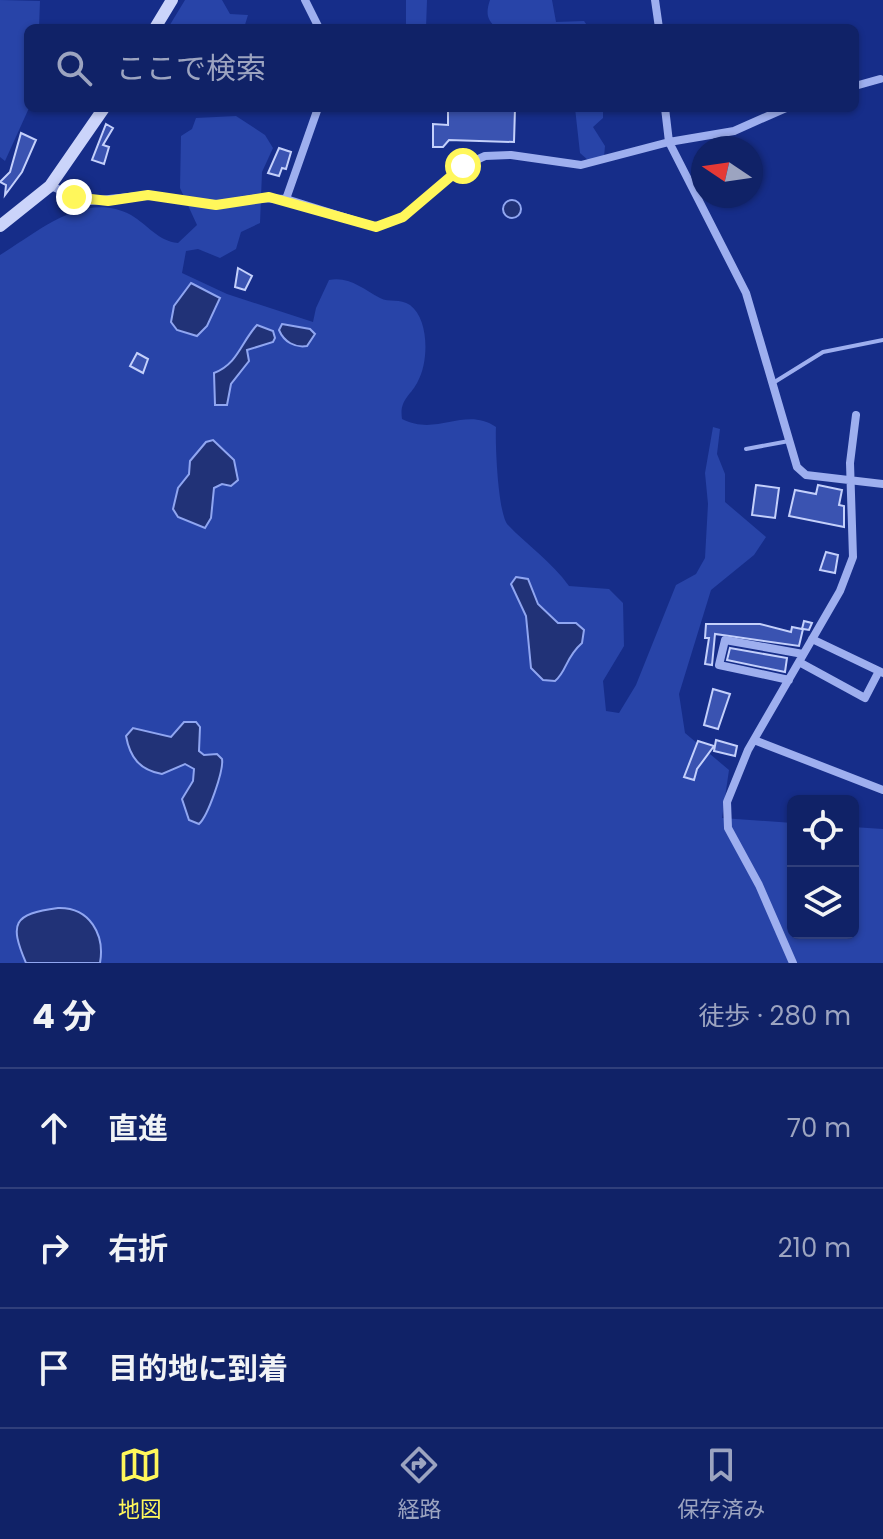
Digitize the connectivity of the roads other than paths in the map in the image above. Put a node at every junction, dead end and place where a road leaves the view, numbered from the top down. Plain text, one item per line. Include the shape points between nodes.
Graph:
1 (172, 0) edge
2 (305, 0) edge
3 (655, 0) edge
4 (157, 24) edge
5 (317, 24) edge
6 (658, 24) edge
7 (880, 79) dead end
8 (859, 85) edge
9 (101, 112) edge
10 (317, 112) edge
11 (665, 112) edge
12 (777, 112) edge
13 (669, 142) junction
14 (50, 186) junction
15 (286, 199) junction
16 (0, 226) edge
17 (883, 340) edge
18 (773, 383) junction
19 (856, 415) dead end
20 (789, 441) junction
21 (746, 449) dead end
22 (853, 483) junction
23 (883, 484) edge
24 (812, 639) junction
25 (801, 658) junction
26 (881, 672) edge
27 (789, 680) junction
28 (754, 740) junction
29 (883, 790) edge
30 (793, 963) edge

1 - 4 main road
2 - 5 street
3 - 6 street
7 - 8 street
9 - 14 main road
10 - 15 street
11 - 13 street
12 - 13 street via 734,131
13 - 15 street via 581,165 485,156 463,166 403,217 376,227
13 - 18 street via 738,273
14 - 15 street via 90,201 148,195 216,205
14 - 16 main road
17 - 18 lane via 823,352
18 - 20 street
19 - 22 street
20 - 21 lane
20 - 22 street via 797,467 806,475
22 - 23 street
22 - 24 street via 853,557
24 - 25 street
24 - 26 street
25 - 26 street via 865,698
25 - 27 street
25 - 27 street via 725,640 719,665
27 - 28 street
28 - 29 street
28 - 30 street via 729,794 727,819

